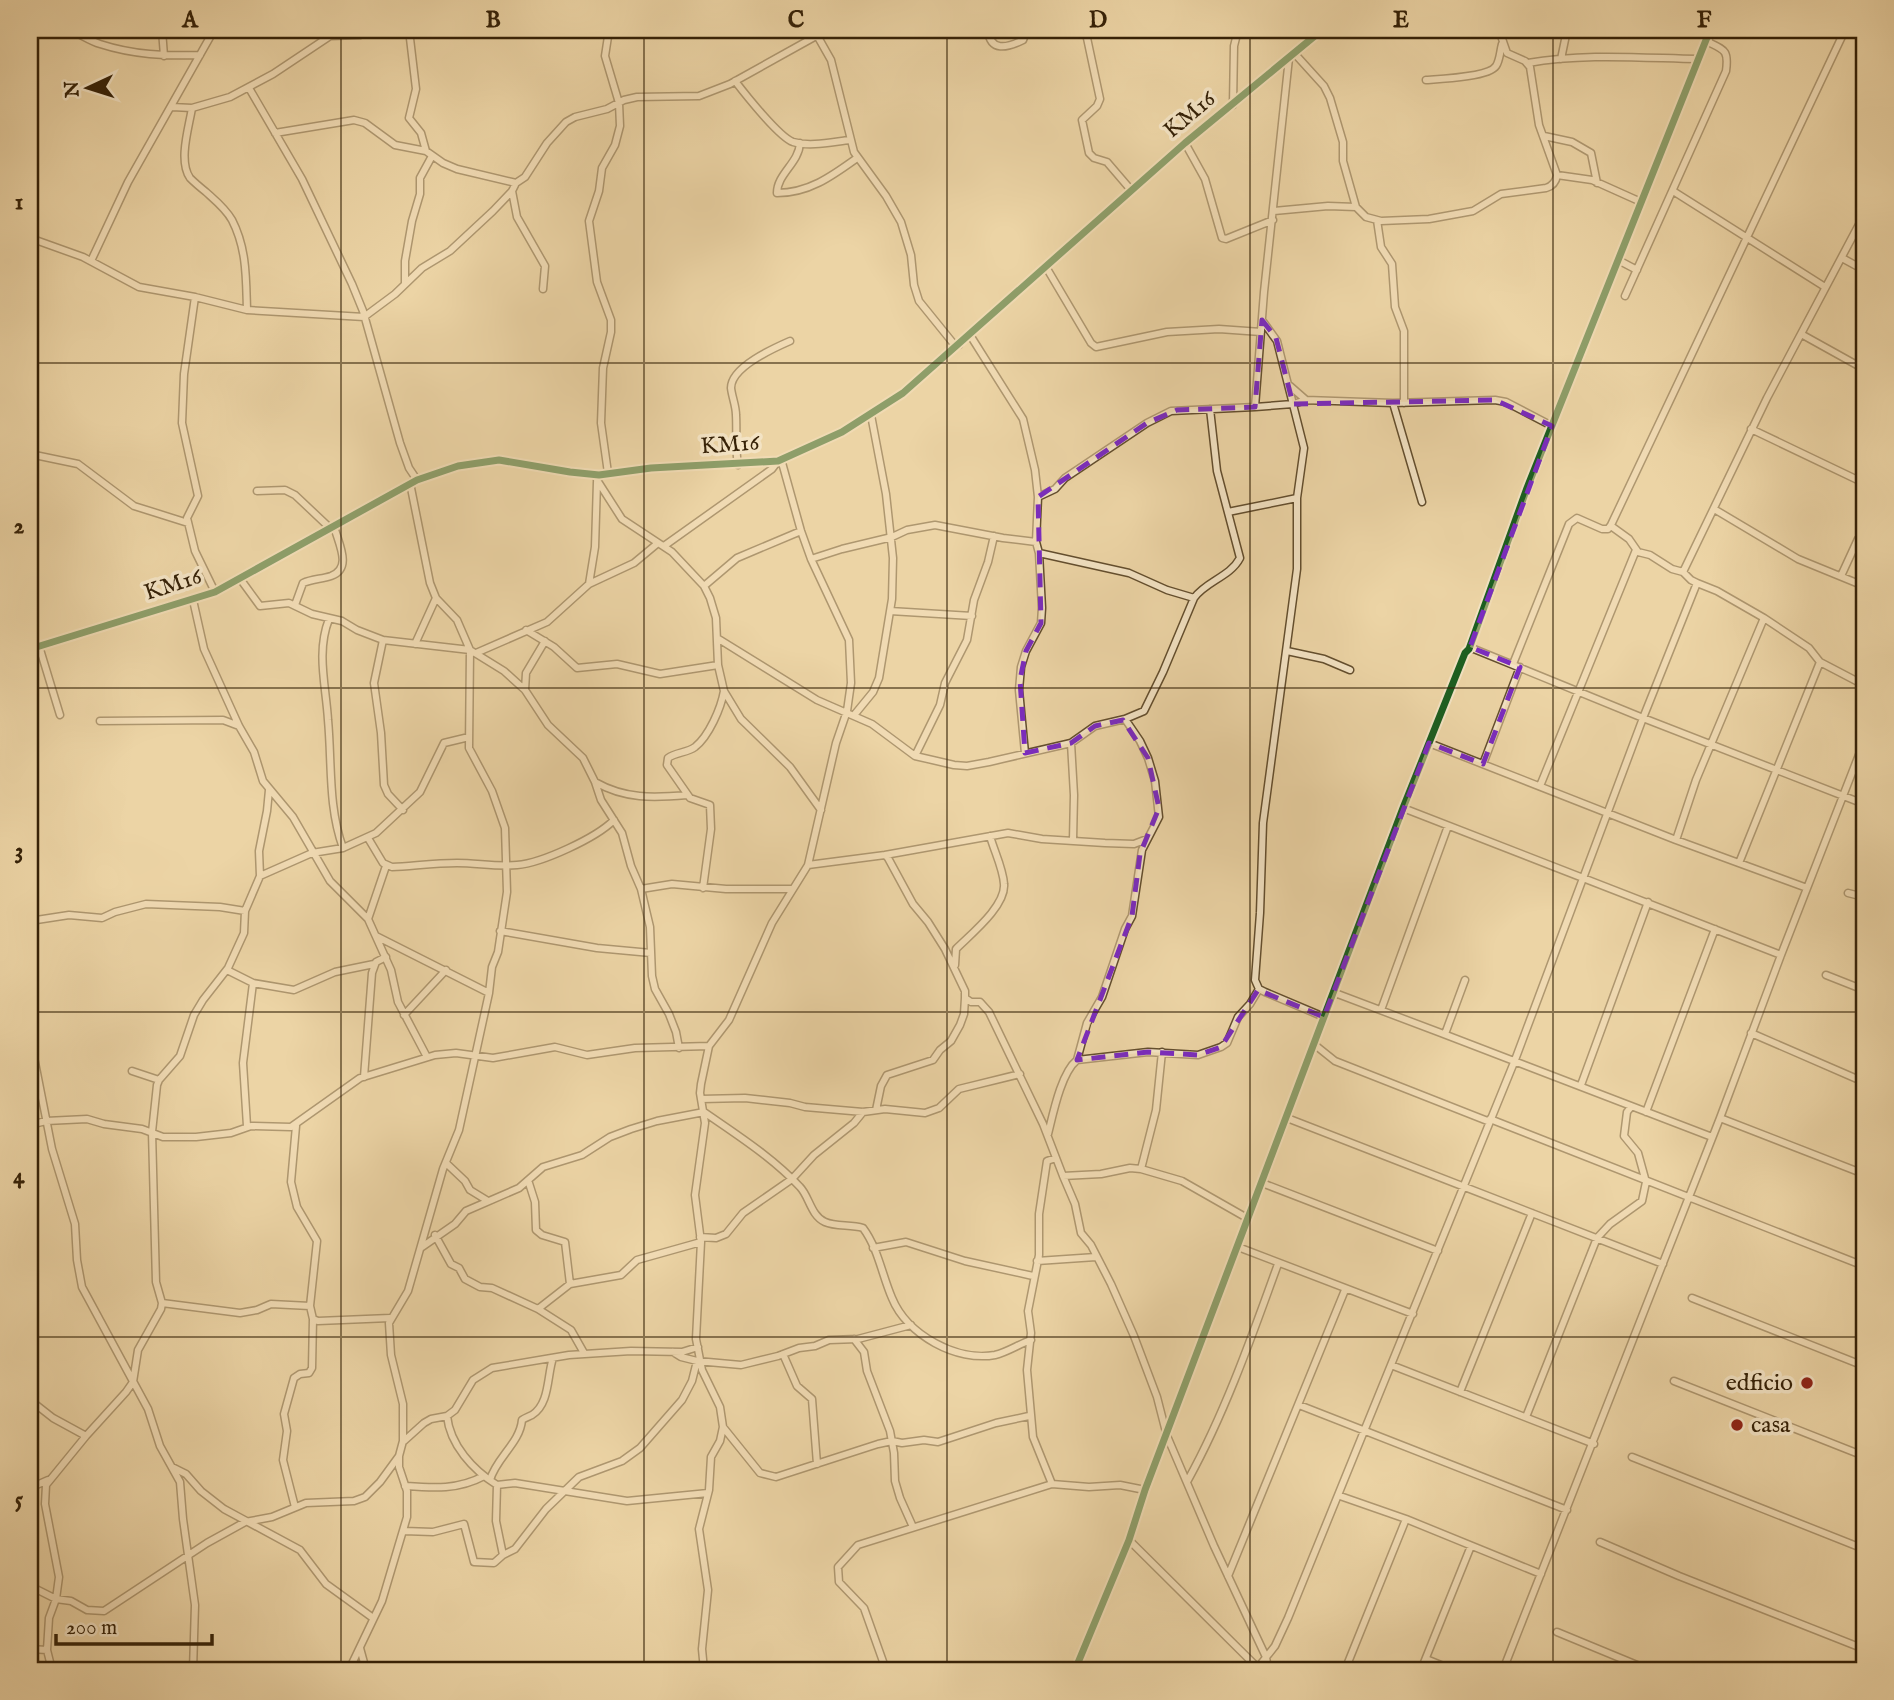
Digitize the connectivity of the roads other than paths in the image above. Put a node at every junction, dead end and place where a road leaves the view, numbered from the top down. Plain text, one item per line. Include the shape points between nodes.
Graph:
1 (70, 30) edge
2 (162, 30) edge
3 (214, 30) edge
4 (373, 30) edge
5 (409, 30) edge
6 (609, 30) edge
7 (827, 30) edge
8 (988, 30) edge
9 (1027, 30) edge
10 (1083, 30) edge
11 (1238, 30) edge
12 (1322, 30) edge
13 (1499, 30) edge
14 (1567, 30) edge
15 (1710, 30) edge
16 (1845, 30) edge
17 (330, 33) edge
18 (817, 33) edge
19 (1706, 41) junction
20 (1503, 43) junction
21 (200, 55) junction
22 (163, 56) junction
23 (1292, 56) junction
24 (1561, 59) junction
25 (1698, 60) junction
26 (1528, 63) junction
27 (1426, 80) dead end
28 (735, 81) junction
29 (249, 88) junction
30 (620, 103) junction
31 (1233, 104) junction
32 (172, 107) junction
33 (192, 108) junction
34 (275, 133) junction
35 (1544, 136) junction
36 (850, 140) junction
37 (800, 143) junction
38 (1185, 144) junction
39 (426, 151) junction
40 (432, 156) junction
41 (857, 158) junction
42 (1558, 175) junction
43 (516, 183) junction
44 (1597, 183) junction
45 (1131, 190) junction
46 (512, 191) junction
47 (1673, 191) junction
48 (1641, 202) junction
49 (1356, 207) junction
50 (1274, 211) junction
51 (1864, 215) edge
52 (1273, 220) junction
53 (1377, 220) junction
54 (1748, 236) junction
55 (30, 238) edge
56 (38, 241) junction
57 (30, 246) edge
58 (1842, 258) junction
59 (1618, 260) junction
60 (91, 261) junction
61 (1046, 267) junction
62 (1637, 270) junction
63 (1864, 270) edge
64 (405, 282) junction
65 (1825, 287) junction
66 (543, 289) dead end
67 (1625, 296) dead end
68 (195, 297) junction
69 (247, 310) junction
70 (363, 317) junction
71 (1262, 320) junction
72 (1261, 332) junction
73 (1801, 334) junction
74 (970, 335) junction
75 (790, 341) dead end
76 (959, 345) junction
77 (1864, 369) edge
78 (1290, 386) junction
79 (1306, 400) junction
80 (1393, 403) junction
81 (1404, 403) junction
82 (1293, 404) junction
83 (1255, 407) junction
84 (1210, 409) junction
85 (871, 415) junction
86 (1552, 426) junction
87 (1751, 429) junction
88 (30, 454) edge
89 (780, 460) junction
90 (738, 465) junction
91 (608, 473) junction
92 (598, 477) junction
93 (414, 482) junction
94 (1864, 483) edge
95 (257, 491) dead end
96 (1038, 497) junction
97 (1297, 498) junction
98 (1422, 502) dead end
99 (1714, 509) junction
100 (1228, 512) junction
101 (188, 523) junction
102 (1611, 526) junction
103 (332, 527) junction
104 (801, 531) junction
105 (993, 536) junction
106 (892, 537) junction
107 (1858, 539) dead end
108 (1036, 542) junction
109 (661, 545) junction
110 (1636, 550) junction
111 (1039, 553) junction
112 (811, 559) junction
113 (1683, 572) junction
114 (1841, 576) junction
115 (241, 580) junction
116 (1698, 583) junction
117 (589, 584) junction
118 (704, 586) junction
119 (1864, 586) edge
120 (215, 592) junction
121 (436, 598) junction
122 (1194, 598) junction
123 (193, 600) junction
124 (295, 605) junction
125 (890, 611) junction
126 (972, 616) junction
127 (1764, 618) junction
128 (329, 619) junction
129 (526, 630) junction
130 (718, 638) junction
131 (383, 640) junction
132 (545, 641) junction
133 (415, 643) junction
134 (39, 646) junction
135 (30, 649) edge
136 (1469, 649) junction
137 (1287, 650) junction
138 (473, 651) junction
139 (1820, 662) junction
140 (1513, 664) junction
141 (718, 666) junction
142 (1520, 667) junction
143 (1350, 670) dead end
144 (1864, 685) edge
145 (525, 691) junction
146 (724, 691) junction
147 (1578, 691) junction
148 (847, 711) junction
149 (855, 714) junction
150 (60, 715) dead end
151 (1643, 718) junction
152 (1125, 719) junction
153 (100, 721) dead end
154 (239, 726) junction
155 (469, 737) junction
156 (1864, 742) edge
157 (1071, 743) junction
158 (1429, 743) junction
159 (1711, 744) junction
160 (1025, 753) junction
161 (915, 756) junction
162 (1483, 764) junction
163 (1778, 770) junction
164 (595, 782) junction
165 (1540, 786) junction
166 (269, 790) junction
167 (687, 795) junction
168 (1843, 795) junction
169 (1864, 804) edge
170 (1403, 808) junction
171 (402, 810) junction
172 (821, 810) junction
173 (1607, 811) junction
174 (614, 820) junction
175 (1449, 826) junction
176 (990, 836) junction
177 (368, 838) junction
178 (1073, 839) junction
179 (1148, 839) junction
180 (1676, 840) junction
181 (344, 848) junction
182 (312, 853) junction
183 (885, 855) junction
184 (1738, 863) junction
185 (507, 865) junction
186 (808, 865) junction
187 (386, 866) junction
188 (260, 876) junction
189 (1584, 877) junction
190 (703, 888) junction
191 (1807, 888) junction
192 (641, 889) junction
193 (792, 889) junction
194 (1848, 893) dead end
195 (1864, 897) edge
196 (1648, 902) junction
197 (245, 911) junction
198 (368, 919) junction
199 (30, 920) edge
200 (1715, 929) junction
201 (500, 931) junction
202 (376, 936) junction
203 (651, 953) junction
204 (1781, 955) junction
205 (386, 957) junction
206 (374, 964) junction
207 (227, 970) junction
208 (446, 970) junction
209 (955, 971) junction
210 (1826, 975) dead end
211 (1465, 980) dead end
212 (253, 983) junction
213 (1259, 989) junction
214 (1864, 990) edge
215 (489, 993) junction
216 (1335, 993) junction
217 (965, 998) junction
218 (1381, 1010) junction
219 (404, 1015) junction
220 (1324, 1017) junction
221 (1751, 1033) junction
222 (1445, 1034) junction
223 (30, 1037) edge
224 (1315, 1045) junction
225 (709, 1046) junction
226 (679, 1048) junction
227 (1162, 1052) junction
228 (475, 1056) junction
229 (427, 1057) junction
230 (1077, 1060) junction
231 (1515, 1060) junction
232 (132, 1070) dead end
233 (1020, 1074) junction
234 (364, 1077) junction
235 (159, 1080) junction
236 (1864, 1082) edge
237 (1581, 1085) junction
238 (701, 1099) junction
239 (1630, 1107) junction
240 (876, 1110) junction
241 (704, 1112) junction
242 (863, 1112) junction
243 (1646, 1112) junction
244 (1287, 1118) junction
245 (1720, 1118) junction
246 (1490, 1120) junction
247 (46, 1121) junction
248 (30, 1125) edge
249 (247, 1126) junction
250 (296, 1126) junction
251 (152, 1132) junction
252 (1048, 1134) junction
253 (1712, 1137) junction
254 (1056, 1158) junction
255 (446, 1163) junction
256 (1141, 1169) junction
257 (1864, 1174) edge
258 (1063, 1176) junction
259 (792, 1179) junction
260 (528, 1181) junction
261 (1646, 1182) junction
262 (1262, 1183) junction
263 (1465, 1187) junction
264 (1689, 1198) junction
265 (488, 1201) junction
266 (1532, 1213) junction
267 (1247, 1218) junction
268 (435, 1236) junction
269 (1597, 1238) junction
270 (701, 1240) junction
271 (1238, 1247) junction
272 (420, 1248) junction
273 (873, 1248) junction
274 (1438, 1251) junction
275 (1096, 1257) junction
276 (1037, 1261) junction
277 (1278, 1264) junction
278 (1663, 1264) junction
279 (1864, 1266) edge
280 (1033, 1276) junction
281 (570, 1284) junction
282 (1345, 1290) junction
283 (1692, 1298) dead end
284 (162, 1303) junction
285 (310, 1306) junction
286 (538, 1309) junction
287 (1413, 1314) junction
288 (390, 1318) junction
289 (313, 1319) junction
290 (911, 1325) junction
291 (854, 1339) junction
292 (1031, 1340) junction
293 (698, 1347) junction
294 (671, 1352) junction
295 (584, 1353) junction
296 (783, 1354) junction
297 (553, 1358) junction
298 (699, 1361) junction
299 (1391, 1365) junction
300 (1864, 1366) edge
301 (1674, 1381) dead end
302 (133, 1382) junction
303 (1460, 1392) junction
304 (30, 1400) edge
305 (1299, 1405) junction
306 (447, 1416) junction
307 (1029, 1416) junction
308 (1526, 1418) junction
309 (723, 1427) junction
310 (1365, 1432) junction
311 (86, 1436) junction
312 (1167, 1436) junction
313 (403, 1441) junction
314 (892, 1441) junction
315 (1594, 1444) junction
316 (399, 1456) junction
317 (1864, 1456) edge
318 (1632, 1457) dead end
319 (817, 1464) junction
320 (173, 1467) junction
321 (486, 1478) junction
322 (48, 1480) junction
323 (1188, 1480) junction
324 (1052, 1484) junction
325 (497, 1485) junction
326 (405, 1486) junction
327 (30, 1488) edge
328 (1145, 1490) junction
329 (565, 1492) junction
330 (708, 1493) junction
331 (1339, 1496) junction
332 (295, 1507) junction
333 (1567, 1510) junction
334 (1406, 1519) junction
335 (245, 1522) junction
336 (914, 1527) junction
337 (404, 1531) junction
338 (1129, 1540) junction
339 (1600, 1542) dead end
340 (1471, 1546) junction
341 (1864, 1549) edge
342 (189, 1554) junction
343 (503, 1555) junction
344 (1541, 1574) junction
345 (1228, 1576) junction
346 (30, 1586) edge
347 (56, 1599) junction
348 (373, 1618) junction
349 (1556, 1632) dead end
350 (360, 1648) junction
351 (30, 1649) edge
352 (1864, 1649) edge
353 (47, 1650) junction
354 (1266, 1657) junction
355 (1426, 1659) junction
356 (1257, 1669) edge
357 (52, 1670) edge
358 (192, 1670) edge
359 (349, 1670) edge
360 (366, 1670) edge
361 (704, 1670) edge
362 (886, 1670) edge
363 (1075, 1670) edge
364 (1269, 1670) edge
365 (1345, 1670) edge
366 (1421, 1670) edge
367 (1453, 1670) edge
368 (1503, 1670) edge
369 (1649, 1670) edge

1 - 22 street via 99,44
2 - 22 street
3 - 21 street
4 - 17 street via 360,35
5 - 39 street via 416,89 409,118 421,133
6 - 30 street via 605,57
7 - 18 street
8 - 9 street via 991,43 1003,48 1023,40
10 - 45 street via 1100,99 1082,120 1090,153 1107,162
11 - 31 street
12 - 23 street, KM16
13 - 20 street
14 - 24 street
15 - 19 street
16 - 54 street
17 - 29 street
18 - 28 street
18 - 36 street via 835,72
19 - 25 street
19 - 47 street via 1726,51 1726,71
20 - 26 street via 1509,55
20 - 27 street via 1492,70
21 - 22 street
21 - 32 street
23 - 31 street, KM16
23 - 49 street via 1330,97
23 - 50 street
24 - 25 street
24 - 26 street
25 - 48 street
26 - 35 street
28 - 30 street via 699,96 637,97
28 - 37 street via 787,139
29 - 33 street
29 - 34 street
30 - 43 street via 566,122
30 - 91 street via 618,136 602,169 589,221 597,282 611,320 601,423
31 - 38 street, KM16
32 - 33 street
32 - 60 street via 128,182
33 - 69 street via 187,171 232,220 247,271
34 - 39 street via 354,120 395,145
34 - 70 street via 313,199
35 - 42 street
35 - 44 street via 1572,142 1591,153
36 - 37 street
36 - 41 street
37 - 41 street via 777,193 814,186
38 - 45 street, KM16
38 - 52 street via 1205,178 1222,238
39 - 40 street
40 - 43 street via 457,169
40 - 64 street via 420,178
41 - 76 street via 901,222 919,301
42 - 44 street
42 - 53 street via 1546,188 1501,194 1473,211 1429,219
43 - 46 street
44 - 48 street
45 - 61 street, KM16
46 - 64 street via 450,251
46 - 66 street via 517,217 545,266
47 - 54 street
47 - 62 street
48 - 59 street
49 - 50 street
49 - 53 street
50 - 52 street
51 - 58 street
52 - 71 street
53 - 81 street via 1381,247 1392,264 1395,307 1404,331
54 - 65 street
54 - 102 street
55 - 56 street
56 - 57 street
56 - 60 street
58 - 63 street
58 - 65 street
59 - 62 street
59 - 86 street
60 - 68 street via 133,286
61 - 72 street via 1096,347 1167,332
61 - 74 street, KM16
62 - 67 street
64 - 70 street
65 - 73 street
68 - 69 street
68 - 101 street via 182,402 184,440 198,496
69 - 70 street
70 - 93 street
71 - 72 street
71 - 78 street via 1276,338
72 - 83 street
73 - 77 street
73 - 87 street
74 - 76 street, KM16
74 - 96 street via 1023,419
75 - 90 street via 761,354 734,379
76 - 85 street, KM16
78 - 79 street
78 - 82 street
79 - 80 street
79 - 82 street
80 - 81 street
80 - 98 street
81 - 86 street via 1501,400
82 - 83 street
82 - 97 street via 1304,448
83 - 84 street
84 - 96 street via 1164,414
84 - 100 street via 1214,457
85 - 89 street, KM16
85 - 106 street
86 - 136 street
87 - 94 street
87 - 99 street
88 - 101 street via 78,464 134,506
89 - 90 street, KM16
89 - 104 street
89 - 109 street
90 - 91 street, KM16
91 - 92 street, KM16
92 - 93 street, KM16 via 499,460 458,466
92 - 109 street via 622,519
92 - 117 street via 596,547
93 - 103 street, KM16
93 - 121 street via 427,571
95 - 103 street via 285,490
96 - 108 street
97 - 100 street
97 - 137 street via 1297,569
99 - 113 street
99 - 114 street via 1798,559
100 - 122 street via 1239,562
101 - 120 street via 195,551
102 - 110 street
102 - 140 street via 1602,529 1577,517 1569,524
103 - 115 street, KM16
103 - 124 street via 343,567 340,572 303,583
104 - 112 street
104 - 118 street via 737,558
105 - 106 street via 935,525
105 - 108 street
105 - 126 street
106 - 112 street
106 - 125 street
107 - 114 street
108 - 111 street
109 - 117 street
109 - 118 street
110 - 113 street
110 - 147 street
111 - 122 street via 1129,573
111 - 160 street via 1041,623 1026,651 1020,680
112 - 148 street via 849,640
113 - 116 street
114 - 119 street
115 - 120 street, KM16
115 - 124 street via 260,606
116 - 127 street
116 - 151 street
117 - 129 street via 547,622
118 - 130 street
120 - 123 street, KM16
121 - 133 street
121 - 138 street via 457,620
122 - 152 street via 1147,707
123 - 134 street, KM16
123 - 154 street via 204,649
124 - 128 street
125 - 126 street
125 - 149 street via 879,678
126 - 161 street via 962,651
127 - 139 street via 1809,648
127 - 159 street
128 - 131 street
128 - 181 street via 321,669 336,827
129 - 132 street
129 - 138 street
130 - 141 street
130 - 148 street via 817,700
131 - 133 street
131 - 171 street via 374,683 384,785
132 - 141 street via 577,667 617,664 660,674
132 - 145 street via 526,673
133 - 138 street
134 - 135 street, KM16
134 - 150 street
136 - 140 street
136 - 158 street
137 - 143 street
137 - 213 street via 1263,823 1254,976
138 - 145 street
138 - 155 street
139 - 144 street
139 - 163 street
140 - 142 street
141 - 146 street
142 - 147 street
142 - 162 street
145 - 164 street via 548,725 583,758
146 - 167 street via 718,713 698,744 668,758 668,770
146 - 172 street via 741,719 790,767
147 - 151 street
147 - 165 street
148 - 149 street
148 - 172 street
149 - 161 street
151 - 159 street
151 - 173 street
152 - 157 street via 1095,726
152 - 179 street via 1140,741 1155,781 1160,817
153 - 154 street via 223,720
154 - 166 street
155 - 171 street via 444,743 424,787
155 - 185 street via 470,752 492,791 505,828
156 - 168 street
157 - 160 street
157 - 178 street
158 - 162 street
158 - 170 street
159 - 163 street
159 - 180 street
160 - 161 street via 967,766
162 - 165 street
163 - 168 street
163 - 184 street
164 - 167 street via 630,797
164 - 174 street
165 - 173 street
166 - 182 street via 293,817
166 - 188 street via 259,851
167 - 190 street via 710,804 712,811
168 - 169 street
168 - 191 street
170 - 175 street
170 - 216 street
171 - 177 street
172 - 186 street
173 - 180 street
173 - 189 street
174 - 185 street via 553,855
174 - 192 street
175 - 189 street
175 - 218 street
176 - 178 street via 1008,833
176 - 183 street
176 - 209 street via 1004,890 986,919 956,949
177 - 181 street
177 - 187 street
178 - 179 street via 1134,845
179 - 230 street via 1140,854 1132,916 1087,1023
180 - 184 street
181 - 182 street
182 - 188 street
182 - 198 street via 338,890
183 - 186 street
183 - 209 street
184 - 191 street
185 - 187 street
185 - 201 street
186 - 193 street
187 - 198 street
188 - 197 street
189 - 196 street
189 - 231 street
190 - 192 street via 672,884
190 - 193 street
191 - 204 street
192 - 203 street
193 - 225 street via 729,1020
194 - 195 street
196 - 200 street
196 - 237 street
197 - 199 street via 146,904 102,918 69,915
197 - 207 street via 244,933
198 - 202 street
200 - 204 street
200 - 243 street
201 - 203 street
201 - 215 street
202 - 205 street
202 - 208 street
203 - 226 street via 655,989 669,1014
204 - 221 street
205 - 206 street
205 - 219 street
206 - 212 street via 335,972 295,990
206 - 234 street
207 - 212 street
207 - 235 street via 194,1015 180,1056
208 - 215 street
208 - 219 street
209 - 217 street
210 - 214 street
211 - 222 street
212 - 249 street via 243,1063
213 - 220 street
213 - 227 street via 1224,1045 1198,1055
215 - 228 street
216 - 218 street
216 - 220 street
217 - 233 street via 980,1002 989,1012
217 - 240 street via 963,1017 951,1041 933,1060 887,1075
218 - 222 street
219 - 229 street
220 - 224 street
221 - 236 street
221 - 245 street
222 - 231 street
223 - 247 street
224 - 244 street
224 - 246 street via 1335,1061
225 - 226 street
225 - 238 street
226 - 228 street via 587,1055 555,1047 493,1058
227 - 230 street
227 - 256 street via 1156,1110
228 - 229 street via 444,1053
228 - 255 street
229 - 234 street
230 - 252 street via 1062,1088
231 - 237 street
231 - 246 street
232 - 235 street
233 - 240 street via 960,1089 939,1108 925,1113
233 - 252 street
234 - 250 street
235 - 251 street
237 - 239 street
238 - 241 street
238 - 242 street via 745,1098
239 - 243 street
239 - 261 street via 1624,1136 1637,1150
240 - 242 street
241 - 259 street
241 - 260 street via 618,1133 582,1155 543,1167
241 - 270 street via 695,1195
242 - 259 street
243 - 253 street
244 - 262 street
244 - 263 street
245 - 253 street
245 - 257 street
246 - 261 street
246 - 263 street
247 - 248 street
247 - 251 street via 87,1119
247 - 302 street via 75,1224 82,1287
249 - 250 street
249 - 251 street via 196,1137 163,1137
250 - 285 street via 291,1182 297,1207 317,1241
251 - 284 street via 156,1282
252 - 254 street
253 - 264 street
254 - 258 street
254 - 276 street via 1046,1163
255 - 265 street via 470,1190
255 - 272 street
256 - 258 street
256 - 267 street via 1182,1181
258 - 275 street via 1082,1233
259 - 270 street via 743,1213 726,1234
259 - 273 street via 820,1219 863,1228
260 - 265 street
260 - 281 street via 535,1202 536,1230 565,1242
261 - 264 street
261 - 269 street via 1642,1201
262 - 267 street
262 - 274 street
263 - 266 street
263 - 274 street
264 - 278 street
264 - 279 street
265 - 268 street
266 - 269 street
266 - 303 street
267 - 271 street
268 - 272 street
268 - 286 street via 465,1279
269 - 278 street
269 - 308 street
270 - 281 street via 636,1260 621,1275
270 - 293 street
271 - 277 street
271 - 312 street
272 - 288 street via 408,1291
273 - 280 street via 906,1242
273 - 290 street via 891,1298
274 - 287 street
275 - 276 street
275 - 312 street via 1134,1336
276 - 280 street
277 - 282 street
277 - 323 street
278 - 315 street
280 - 292 street via 1028,1311
281 - 286 street
282 - 287 street
282 - 305 street
283 - 300 street
284 - 285 street via 240,1313 271,1304
284 - 302 street via 138,1350
285 - 289 street
286 - 295 street via 571,1330
287 - 299 street
288 - 289 street
288 - 313 street via 389,1345 403,1405
289 - 332 street via 312,1368 294,1378 284,1414 283,1460
290 - 291 street
290 - 292 street via 933,1344 977,1355 1000,1354
291 - 296 street via 829,1340
291 - 314 street via 864,1352
292 - 307 street
293 - 294 street
293 - 298 street
294 - 295 street
294 - 298 street
295 - 297 street
296 - 298 street via 741,1365
296 - 319 street via 797,1385 812,1399
297 - 306 street via 485,1371
297 - 321 street via 540,1406 522,1420 508,1450
298 - 309 street via 720,1407
298 - 329 street via 682,1400 640,1448 622,1461 579,1477
299 - 303 street
299 - 310 street
301 - 317 street
302 - 311 street
302 - 320 street
303 - 308 street
304 - 311 street
305 - 310 street
305 - 345 street
306 - 313 street via 424,1423
306 - 321 street via 450,1434 468,1462
307 - 314 street via 939,1442
307 - 324 street via 1032,1437
308 - 315 street
309 - 319 street via 767,1476
309 - 330 street via 711,1457
310 - 331 street
310 - 333 street
311 - 322 street
312 - 323 street
312 - 328 street
313 - 316 street
314 - 319 street
314 - 336 street via 895,1480
315 - 333 street
316 - 326 street
316 - 332 street via 365,1497
318 - 341 street
320 - 335 street
320 - 342 street via 182,1490
321 - 325 street
321 - 326 street via 450,1488
322 - 327 street
322 - 347 street via 45,1504 58,1577
323 - 345 street
324 - 328 street
324 - 336 street
325 - 329 street via 515,1483
325 - 343 street via 496,1521
326 - 337 street
328 - 338 street
329 - 330 street via 627,1501
329 - 343 street via 519,1546
330 - 361 street via 699,1529 708,1590
331 - 334 street
331 - 354 street via 1282,1633
332 - 335 street
333 - 344 street
334 - 340 street
334 - 365 street
335 - 342 street
335 - 348 street via 300,1550 326,1584
336 - 362 street via 858,1545 837,1569 843,1589 864,1608
337 - 343 street via 433,1532 464,1524 474,1562 490,1564
337 - 348 street
338 - 356 street
338 - 363 street
339 - 352 street
340 - 344 street
340 - 355 street
342 - 347 street via 104,1611
342 - 358 street via 195,1605
344 - 368 street
345 - 354 street
346 - 347 street
347 - 353 street via 49,1618
348 - 350 street
349 - 369 street
350 - 359 street
350 - 360 street
351 - 353 street
353 - 357 street
354 - 356 street
354 - 364 street
355 - 366 street
355 - 367 street

